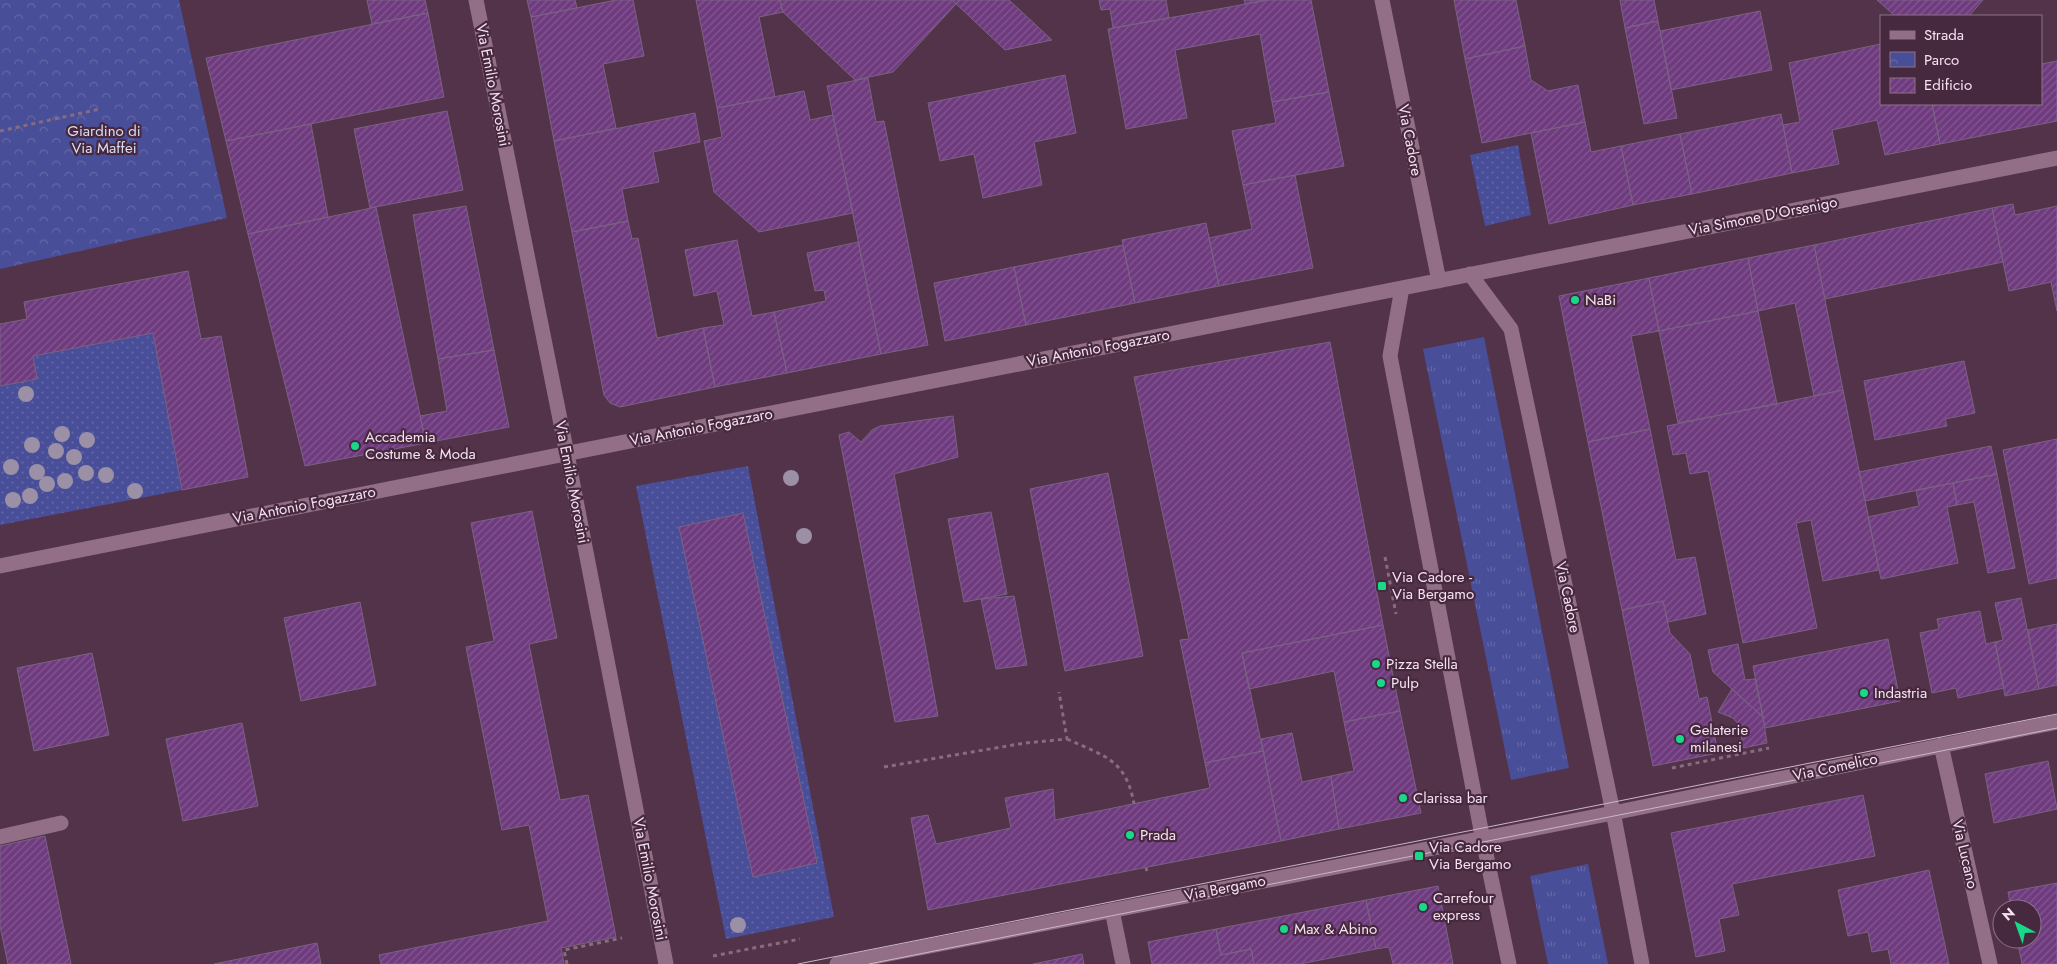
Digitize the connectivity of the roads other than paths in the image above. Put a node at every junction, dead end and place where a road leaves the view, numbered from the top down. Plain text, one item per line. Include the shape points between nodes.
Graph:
1 (476, 0) edge
2 (1382, 0) edge
3 (2057, 158) edge
4 (1470, 274) junction
5 (1438, 281) junction
6 (1402, 288) junction
7 (567, 454) junction
8 (0, 566) edge
9 (2057, 722) edge
10 (1941, 745) junction
11 (1613, 812) junction
12 (61, 823) dead end
13 (0, 836) edge
14 (1482, 838) junction
15 (1112, 910) junction
16 (666, 964) edge
17 (837, 964) edge
18 (1122, 964) edge
19 (1509, 964) edge
20 (1642, 964) edge
21 (1990, 964) edge

1 - 7 street, Via Emilio Morosini
2 - 5 street, Via Cadore
3 - 4 street, Via Simone D'Orsenigo
4 - 5 street
4 - 11 street, Via Cadore via 1511,329
5 - 6 street
6 - 7 street, Via Antonio Fogazzaro
6 - 14 street via 1390,356
7 - 8 street, Via Antonio Fogazzaro
7 - 16 street, Via Emilio Morosini
9 - 10 street, Via Comelico
10 - 11 street, Via Comelico
10 - 21 street, Via Lucano
11 - 14 street, Via Bergamo
11 - 20 street, Via Cadore
12 - 13 street
14 - 15 street, Via Bergamo
14 - 19 street
15 - 17 street, Via Bergamo
15 - 18 street

